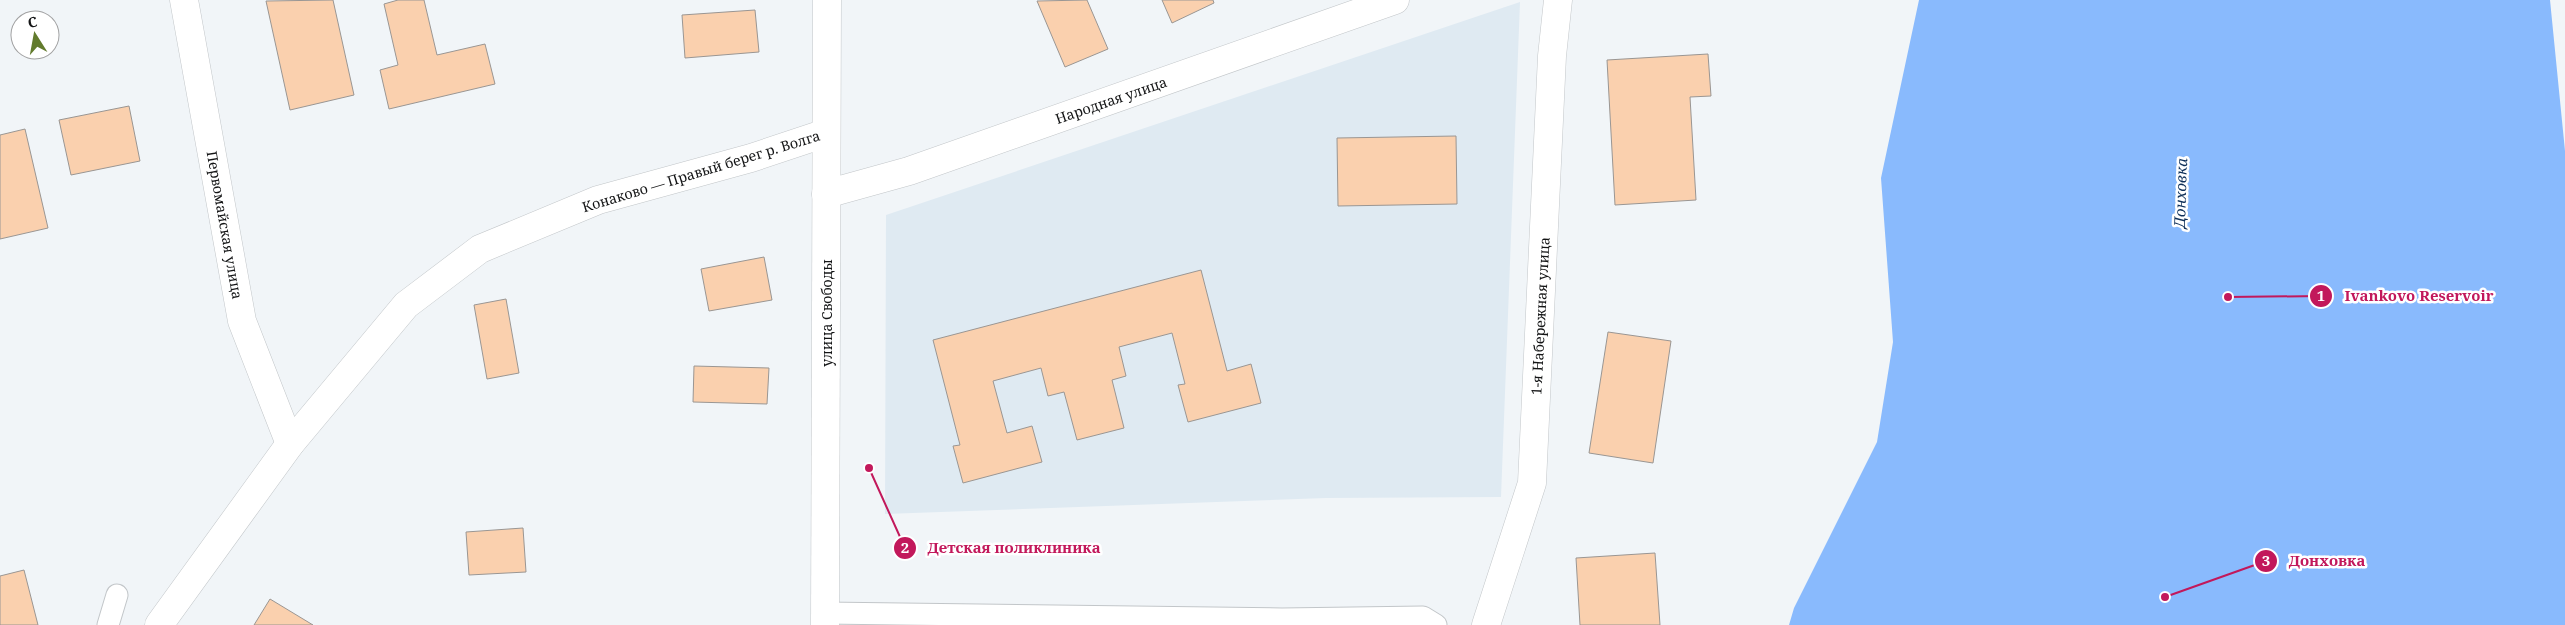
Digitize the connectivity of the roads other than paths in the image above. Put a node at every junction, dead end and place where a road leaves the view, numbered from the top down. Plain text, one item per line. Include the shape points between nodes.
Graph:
1 (184, 0) edge
2 (827, 0) edge
3 (1395, 0) edge
4 (1558, 0) edge
5 (826, 133) junction
6 (826, 194) junction
7 (290, 444) junction
8 (117, 595) dead end
9 (825, 619) edge
10 (1282, 622) edge
11 (108, 625) edge
12 (159, 625) edge
13 (1436, 625) edge
14 (1486, 625) edge

1 - 7 street, Первомайская улица via 242,321
2 - 5 street, улица Свободы
3 - 6 street, Народная улица via 909,171
4 - 14 street, 1-я Набережная улица via 1552,56 1532,482
5 - 6 street, улица Свободы
5 - 7 street, Конаково — Правый берег р. Волга via 751,158 598,200 480,249 406,305
6 - 9 street, улица Свободы
7 - 12 street, Конаково — Правый берег р. Волга
8 - 11 lane
9 - 10 lane
10 - 13 lane via 1423,617

